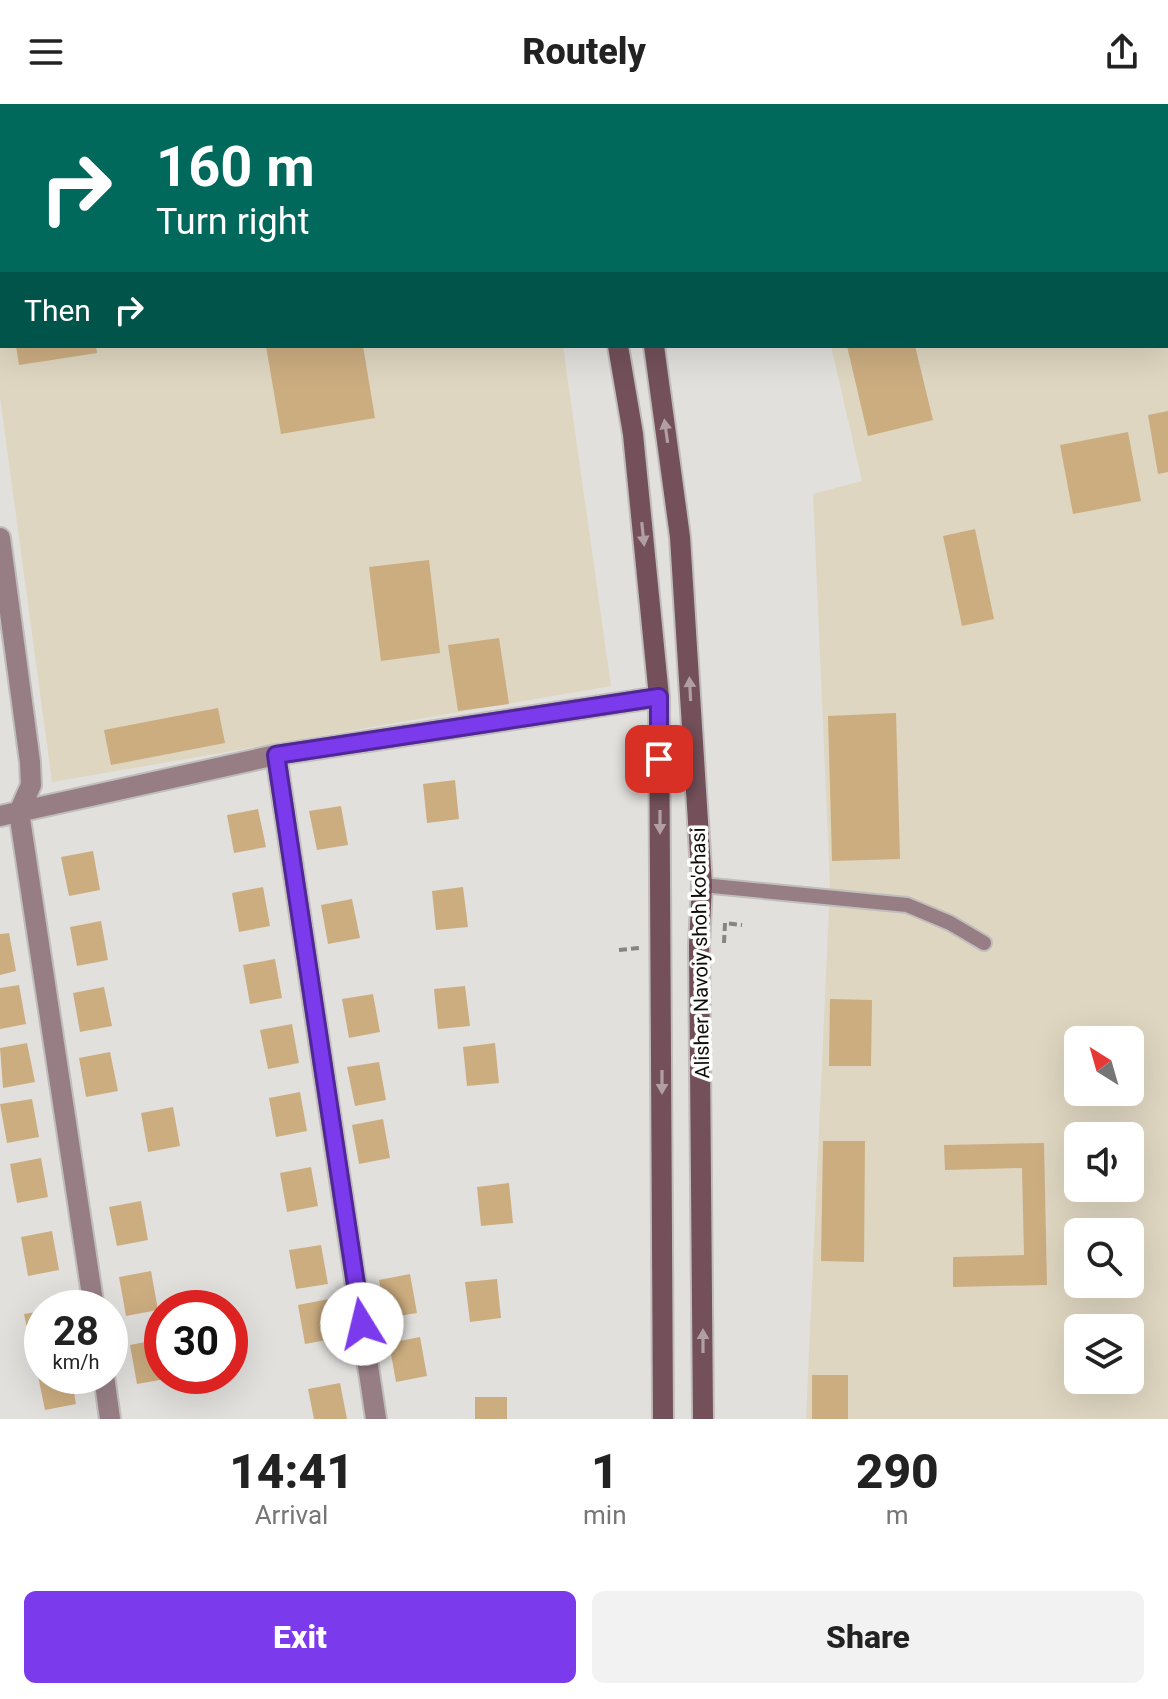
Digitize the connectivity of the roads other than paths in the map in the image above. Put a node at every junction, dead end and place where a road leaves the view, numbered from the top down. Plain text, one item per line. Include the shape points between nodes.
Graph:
1 (618, 348) edge
2 (654, 348) edge
3 (0, 538) edge
4 (659, 697) junction
5 (276, 755) junction
6 (10, 814) edge
7 (702, 885) junction
8 (984, 943) dead end
9 (91, 1290) edge
10 (107, 1394) edge
11 (110, 1419) edge
12 (376, 1419) edge
13 (663, 1419) edge
14 (703, 1419) edge

1 -> 4 main road, Alisher Navoiy shoh ko'chasi via 633,434
7 -> 2 main road, Alisher Navoiy shoh ko'chasi via 680,537
3 - 6 street via 31,785
4 - 5 street
4 -> 13 main road, Alisher Navoiy shoh ko'chasi
5 - 6 street
5 - 12 street
6 - 9 street
7 - 8 lane via 907,905
14 -> 7 main road, Alisher Navoiy shoh ko'chasi
10 - 11 street

